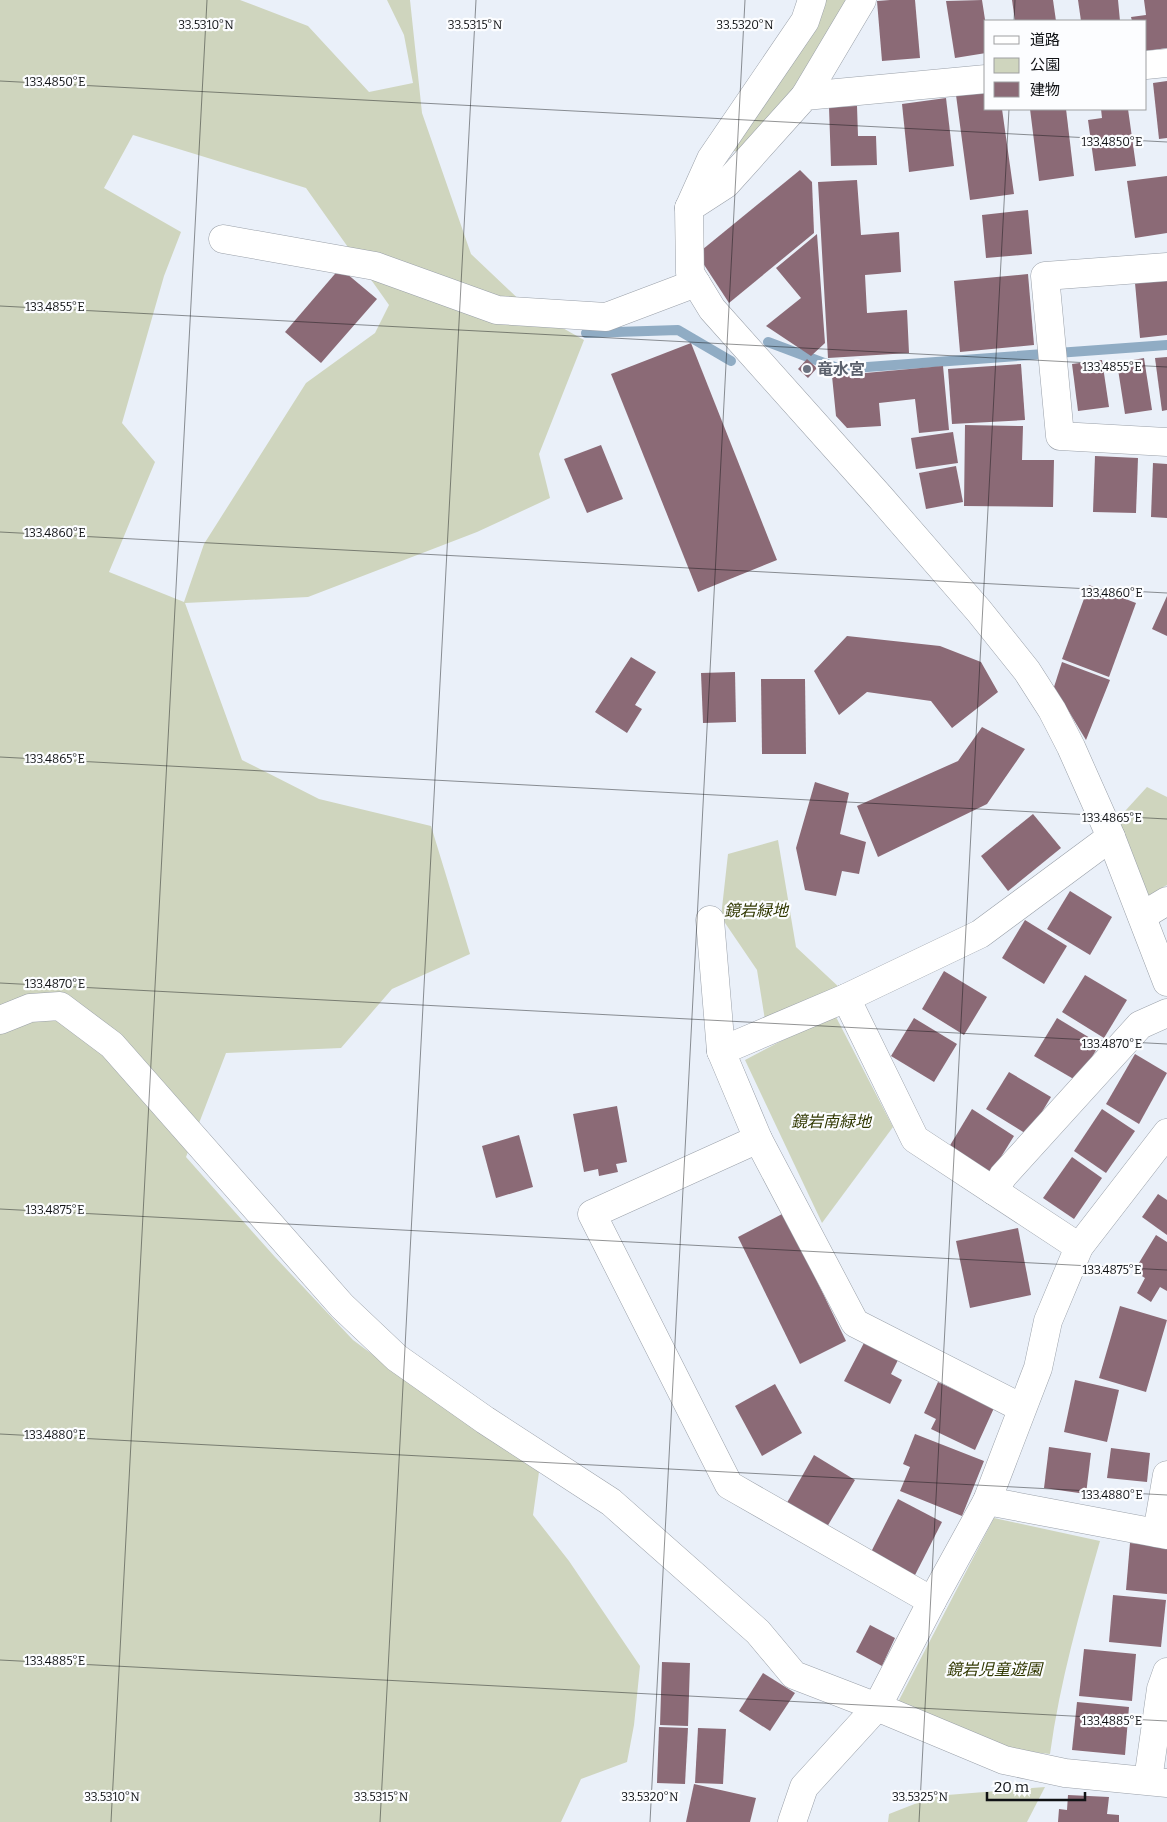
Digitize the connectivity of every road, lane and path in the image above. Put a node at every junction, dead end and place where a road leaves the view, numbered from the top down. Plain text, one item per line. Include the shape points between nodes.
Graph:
1 (812, 0) edge
2 (862, 0) edge
3 (1167, 63) edge
4 (1147, 65) edge
5 (984, 79) edge
6 (805, 96) junction
7 (689, 208) junction
8 (222, 238) dead end
9 (1167, 267) edge
10 (696, 283) junction
11 (1167, 442) edge
12 (1111, 837) junction
13 (1167, 901) edge
14 (1142, 916) junction
15 (710, 920) dead end
16 (1167, 982) edge
17 (846, 998) junction
18 (1167, 1013) edge
19 (0, 1020) edge
20 (721, 1051) junction
21 (1167, 1133) edge
22 (758, 1139) junction
23 (994, 1191) junction
24 (1079, 1247) junction
25 (1022, 1408) junction
26 (1167, 1475) edge
27 (987, 1501) junction
28 (1162, 1534) edge
29 (932, 1601) junction
30 (1167, 1672) edge
31 (877, 1707) junction
32 (1157, 1782) edge
33 (792, 1822) edge

1 - 7 street via 805,21 710,159
2 - 6 street
3 - 4 street
5 - 6 street
6 - 7 street via 726,184
7 - 10 street via 690,273
8 - 10 street via 375,266 497,310 606,317
9 - 11 street via 1046,276 1060,436
10 - 12 street via 712,309 979,611 1027,672 1071,747
12 - 14 street
12 - 17 street via 980,934
13 - 14 street
14 - 16 street
15 - 20 street
17 - 20 street
17 - 23 street via 915,1139
18 - 23 street via 1140,1025 1003,1176
19 - 31 street via 30,1008 60,1006 112,1045 342,1306 397,1358 611,1502 758,1632 794,1675
20 - 22 street
21 - 24 street
22 - 25 street via 855,1324
22 - 29 street via 592,1214 729,1485
23 - 24 street
24 - 25 street via 1048,1321 1038,1368
25 - 27 street
26 - 28 street
27 - 28 street
27 - 29 street
29 - 31 street
30 - 32 street via 1161,1689
31 - 32 street via 1004,1760 1065,1773
31 - 33 street via 804,1787

